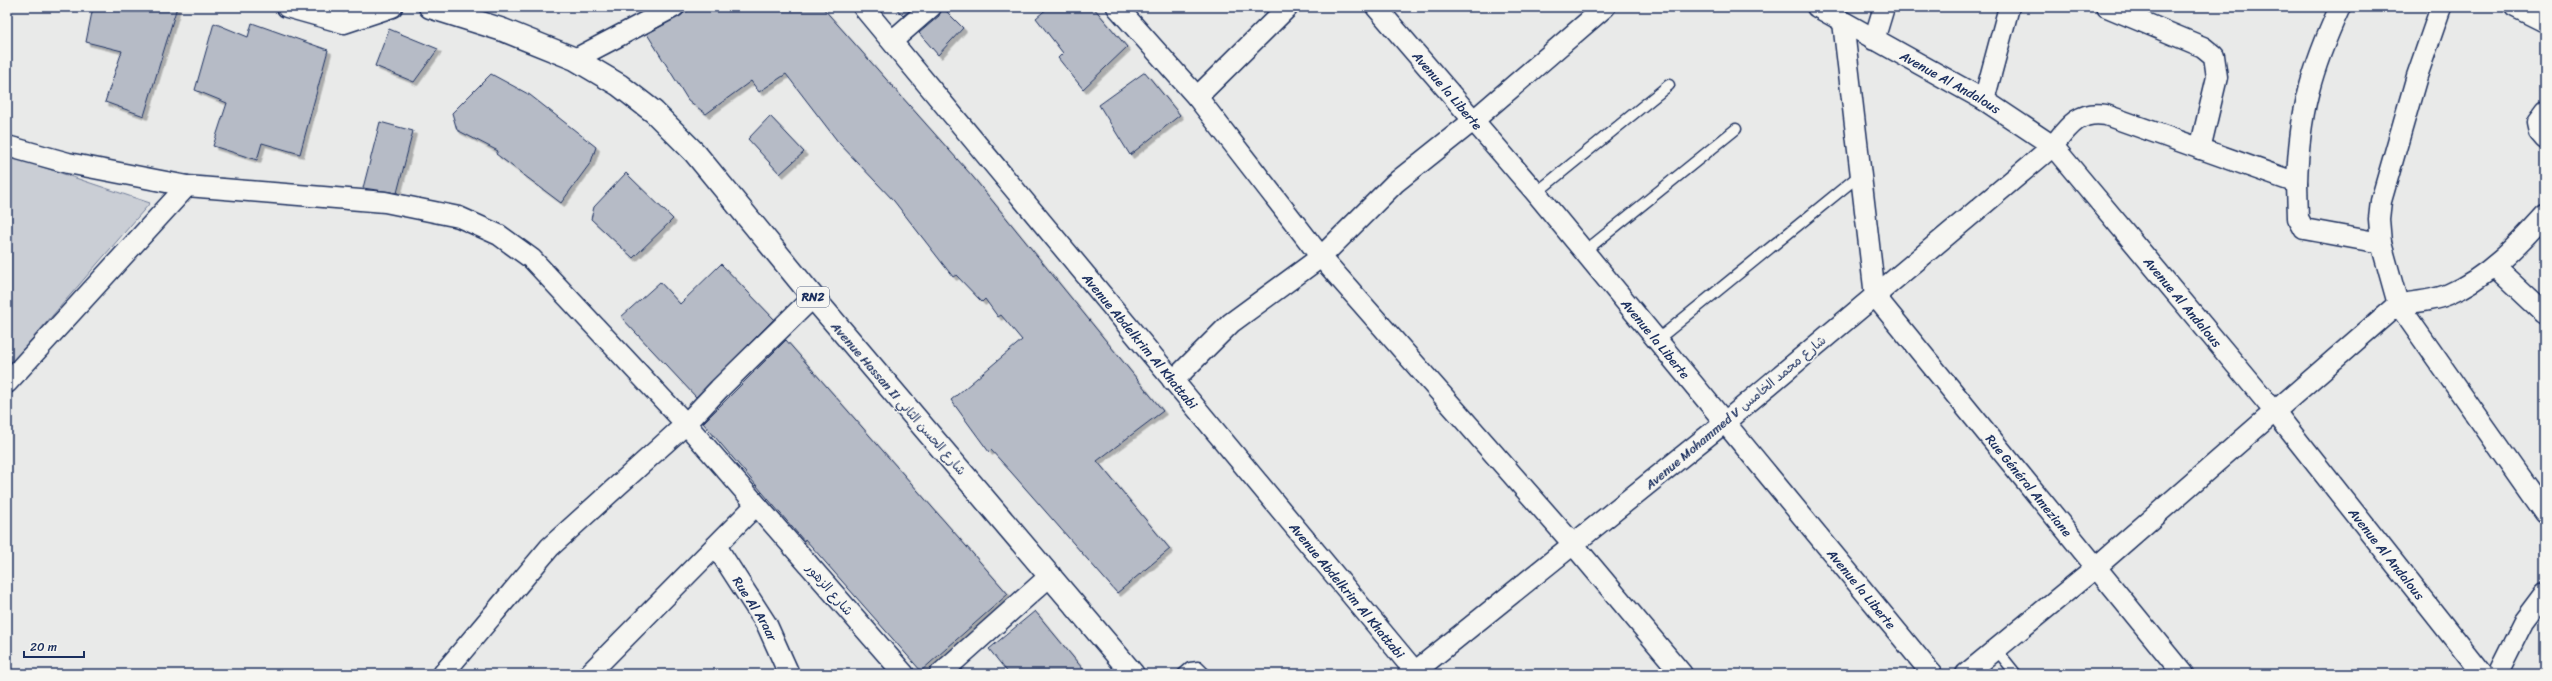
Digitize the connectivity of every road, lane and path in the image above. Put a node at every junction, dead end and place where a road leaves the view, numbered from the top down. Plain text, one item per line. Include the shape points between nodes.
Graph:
1 (287, 7) edge
2 (392, 7) edge
3 (433, 7) edge
4 (674, 7) edge
5 (863, 7) edge
6 (931, 7) edge
7 (1117, 7) edge
8 (1288, 7) edge
9 (1604, 7) edge
10 (1817, 7) edge
11 (1884, 7) edge
12 (2009, 7) edge
13 (2107, 7) edge
14 (2340, 7) edge
15 (2441, 7) edge
16 (2515, 7) edge
17 (1384, 10) edge
18 (1843, 22) junction
19 (2545, 22) edge
20 (1874, 40) junction
21 (892, 41) junction
22 (575, 59) junction
23 (1669, 84) dead end
24 (1197, 96) junction
25 (1984, 100) junction
26 (2545, 112) edge
27 (1474, 120) junction
28 (1736, 129) dead end
29 (2545, 139) edge
30 (7, 146) edge
31 (2053, 146) junction
32 (2200, 149) junction
33 (1861, 174) junction
34 (2297, 183) junction
35 (187, 186) junction
36 (1536, 193) junction
37 (2545, 215) edge
38 (2381, 243) junction
39 (1584, 252) junction
40 (1321, 257) junction
41 (2494, 266) junction
42 (1875, 296) junction
43 (813, 297) junction
44 (2398, 304) junction
45 (2545, 314) edge
46 (1657, 340) junction
47 (1173, 381) junction
48 (7, 383) edge
49 (2275, 412) junction
50 (1725, 422) junction
51 (686, 424) junction
52 (756, 505) junction
53 (2545, 513) edge
54 (1573, 544) junction
55 (716, 546) junction
56 (2095, 568) junction
57 (1051, 575) junction
58 (2545, 594) edge
59 (1996, 650) junction
60 (1415, 673) edge
61 (443, 674) edge
62 (589, 674) edge
63 (789, 674) edge
64 (904, 674) edge
65 (940, 674) edge
66 (1133, 674) edge
67 (1183, 674) edge
68 (1206, 674) edge
69 (1682, 674) edge
70 (1932, 674) edge
71 (1966, 674) edge
72 (2016, 674) edge
73 (2184, 674) edge
74 (2482, 674) edge
75 (2498, 674) edge

1 - 2 street via 344,23
3 - 22 main road, Avenue Hassan II شارع الحسن الثاني / RN2 via 503,30
4 - 22 street
5 - 21 street, Avenue Abdelkrim Al Khattabi
6 - 21 street
7 - 24 street
8 - 24 street
9 - 27 street
10 - 18 street, Avenue Al Andalous
11 - 20 street
12 - 25 street
13 - 32 street via 2203,47 2214,56 2217,77
14 - 34 street via 2321,51 2301,118
15 - 38 street via 2417,76 2381,201
16 - 19 street
17 - 27 street, Avenue la Liberte
18 - 20 street, Avenue Al Andalous
18 - 33 street
20 - 25 street, Avenue Al Andalous
21 - 47 street, Avenue Abdelkrim Al Khattabi
22 - 43 main road, Avenue Hassan II شارع الحسن الثاني / RN2 via 619,85 654,112 695,153
23 - 36 lane
24 - 40 street
25 - 31 street, Avenue Al Andalous
26 - 29 street via 2537,123 2539,132
27 - 36 street, Avenue la Liberte
27 - 40 street via 1395,183
28 - 39 lane
30 - 35 street, شارع الزهور via 68,163
31 - 32 street, Avenue Mohammed V شارع محمد الخامس via 2077,118 2096,113
31 - 42 street, Avenue Mohammed V شارع محمد الخامس
31 - 49 street, Avenue Al Andalous
32 - 34 street, Avenue Mohammed V شارع محمد الخامس
33 - 42 street
33 - 46 lane
34 - 38 street via 2298,218 2304,229
35 - 48 street
35 - 51 street, شارع الزهور via 385,202 459,216 499,235 532,259
36 - 39 street, Avenue la Liberte
37 - 41 street
38 - 44 street
39 - 46 street, Avenue la Liberte
40 - 47 street via 1231,323
40 - 54 street
41 - 44 street via 2450,294 2426,301
41 - 45 street
42 - 50 street, Avenue Mohammed V شارع محمد الخامس
42 - 56 street, Rue Général Ameziane
43 - 51 street
43 - 57 main road, Avenue Hassan II شارع الحسن الثاني / RN2
44 - 49 street
44 - 53 street
46 - 50 street, Avenue la Liberte
47 - 60 street, Avenue Abdelkrim Al Khattabi
49 - 56 street
49 - 74 street, Avenue Al Andalous
50 - 54 street, Avenue Mohammed V شارع محمد الخامس
50 - 70 street, Avenue la Liberte
51 - 52 street, شارع الزهور
51 - 61 street via 550,547
52 - 55 street
52 - 64 street, شارع الزهور
54 - 60 street, Avenue Mohammed V شارع محمد الخامس
54 - 69 street
55 - 62 street
55 - 63 street, Rue Al Araar via 766,625
56 - 59 street
56 - 73 street, Rue Général Ameziane
57 - 65 street
57 - 66 main road, Avenue Hassan II شارع الحسن الثاني / RN2
58 - 75 street via 2524,622
59 - 71 street
59 - 72 lane
67 - 68 lane via 1190,668 1198,667

